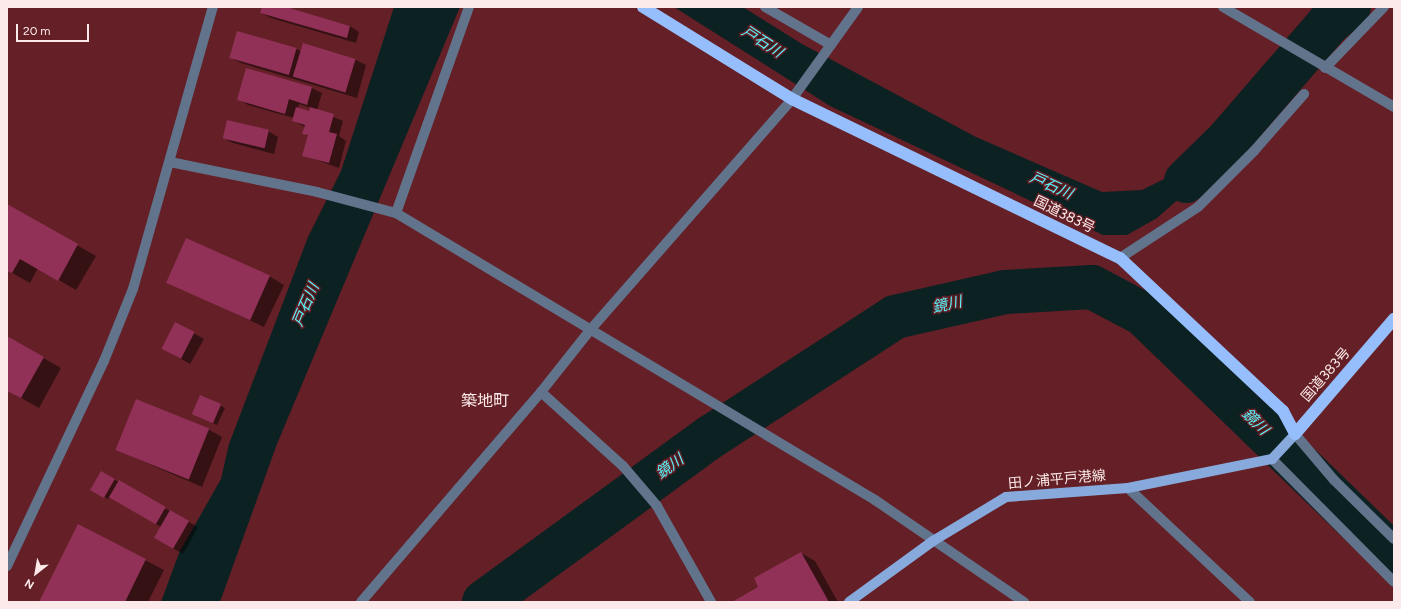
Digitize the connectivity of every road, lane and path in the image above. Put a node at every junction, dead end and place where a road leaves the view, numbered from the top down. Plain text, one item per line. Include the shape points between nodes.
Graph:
1 (213, 7) edge
2 (469, 7) edge
3 (643, 7) edge
4 (766, 7) edge
5 (858, 7) edge
6 (1223, 7) edge
7 (1384, 7) edge
8 (828, 49) junction
9 (1325, 68) junction
10 (1304, 94) dead end
11 (792, 99) junction
12 (1394, 107) edge
13 (170, 162) junction
14 (396, 213) junction
15 (1120, 258) junction
16 (1394, 319) edge
17 (591, 329) junction
18 (541, 392) junction
19 (1292, 437) junction
20 (1274, 456) junction
21 (1128, 488) junction
22 (1394, 539) edge
23 (934, 541) junction
24 (7, 566) edge
25 (1394, 582) edge
26 (361, 602) edge
27 (711, 602) edge
28 (849, 602) edge
29 (1024, 602) edge
30 (1250, 602) edge

1 - 13 street
2 - 14 street
3 - 11 highway, 国道383号
4 - 8 street
5 - 8 street
6 - 9 street
7 - 9 street
8 - 11 street
9 - 12 street
10 - 15 street via 1254,151 1198,208
11 - 15 highway, 国道383号
11 - 17 street
13 - 14 street via 317,192
13 - 24 street via 128,304 104,361
14 - 17 street
15 - 19 highway, 国道383号 via 1283,411
16 - 19 highway, 国道383号
17 - 18 street
17 - 23 street via 874,500
18 - 26 street
18 - 27 street via 623,466 657,506
19 - 20 main road
19 - 22 street
20 - 21 main road, 田ノ浦平戸港線
20 - 25 street
21 - 23 main road, 田ノ浦平戸港線 via 1006,497
21 - 30 street
23 - 28 main road, 田ノ浦平戸港線
23 - 29 street

